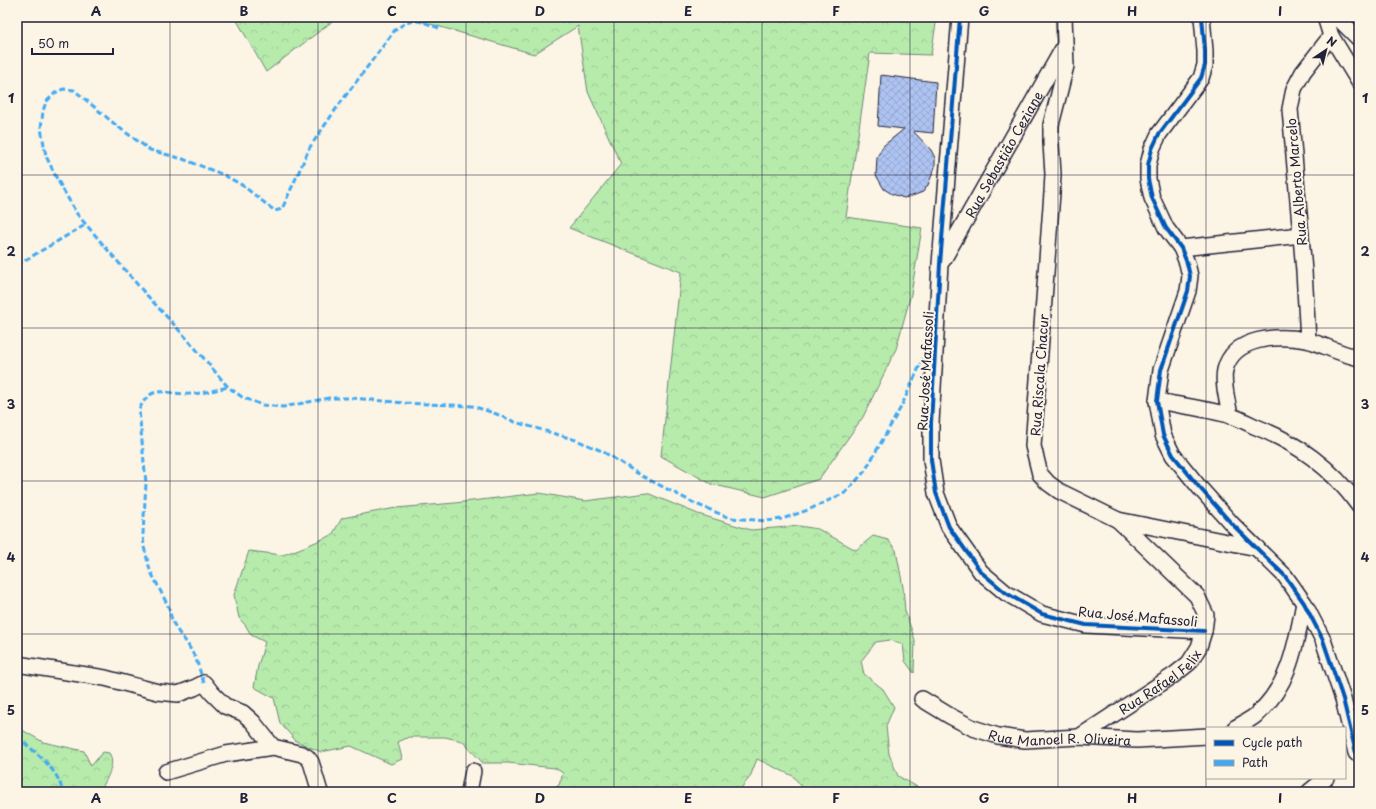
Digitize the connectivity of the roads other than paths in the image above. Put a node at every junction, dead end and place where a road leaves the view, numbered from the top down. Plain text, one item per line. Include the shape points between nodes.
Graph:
1 (960, 17) edge
2 (1064, 17) edge
3 (1202, 17) edge
4 (1325, 17) edge
5 (1337, 17) edge
6 (1331, 36) junction
7 (1359, 39) edge
8 (1066, 44) junction
9 (1359, 82) edge
10 (1301, 234) junction
11 (1181, 248) junction
12 (940, 264) junction
13 (1308, 340) junction
14 (1353, 356) edge
15 (1359, 364) edge
16 (1157, 401) junction
17 (1230, 416) junction
18 (1359, 506) edge
19 (1118, 520) junction
20 (1257, 548) junction
21 (1304, 603) junction
22 (1204, 631) junction
23 (17, 664) edge
24 (922, 699) dead end
25 (1237, 727) edge
26 (1206, 736) edge
27 (1079, 737) junction
28 (273, 747) junction
29 (1353, 754) edge
30 (473, 771) dead end
31 (166, 772) dead end
32 (1325, 779) edge
33 (320, 792) edge
34 (469, 792) edge
35 (1309, 792) edge

1 - 12 street, Rua José Mafassoli
2 - 8 street, Rua Riscala Chacur
3 - 11 street via 1205,51 1201,78 1159,134 1148,165 1152,198 1166,228
4 - 6 street
5 - 7 street
6 - 9 street
6 - 10 street, Rua Alberto Marcelo via 1303,72 1294,89 1290,109
8 - 12 street, Rua Sebastião Ceziane
8 - 19 street, Rua Riscala Chacur via 1066,66 1051,125 1052,193 1033,446 1040,474 1048,484
10 - 11 street
10 - 13 street, Rua Alberto Marcelo
11 - 16 street via 1190,276 1188,291 1161,370
12 - 22 street, Rua José Mafassoli via 931,460 936,493 949,526 981,572 1006,593 1042,614 1086,625
13 - 14 street
13 - 17 street via 1262,340 1245,344 1235,351 1224,371
14 - 15 street
16 - 17 street
16 - 20 street via 1163,435 1173,454 1232,524
17 - 18 street via 1273,434 1324,466
19 - 20 street, Rua Riscala Chacur
19 - 22 street, Rua Rafael Felix via 1198,596 1206,615
20 - 21 street via 1284,576
21 - 25 street via 1297,641 1278,691 1256,715
21 - 29 street via 1323,640 1343,700
22 - 27 street, Rua Rafael Felix via 1199,648 1189,663
23 - 28 street via 106,678 178,694 204,683 225,706 242,713 253,722
24 - 27 street, Rua Manoel R. Oliveira via 973,728 998,736 1025,740
26 - 27 street, Rua Manoel R. Oliveira via 1137,740
28 - 31 street via 226,754
28 - 33 street via 307,757 311,762
30 - 34 street
32 - 35 street

